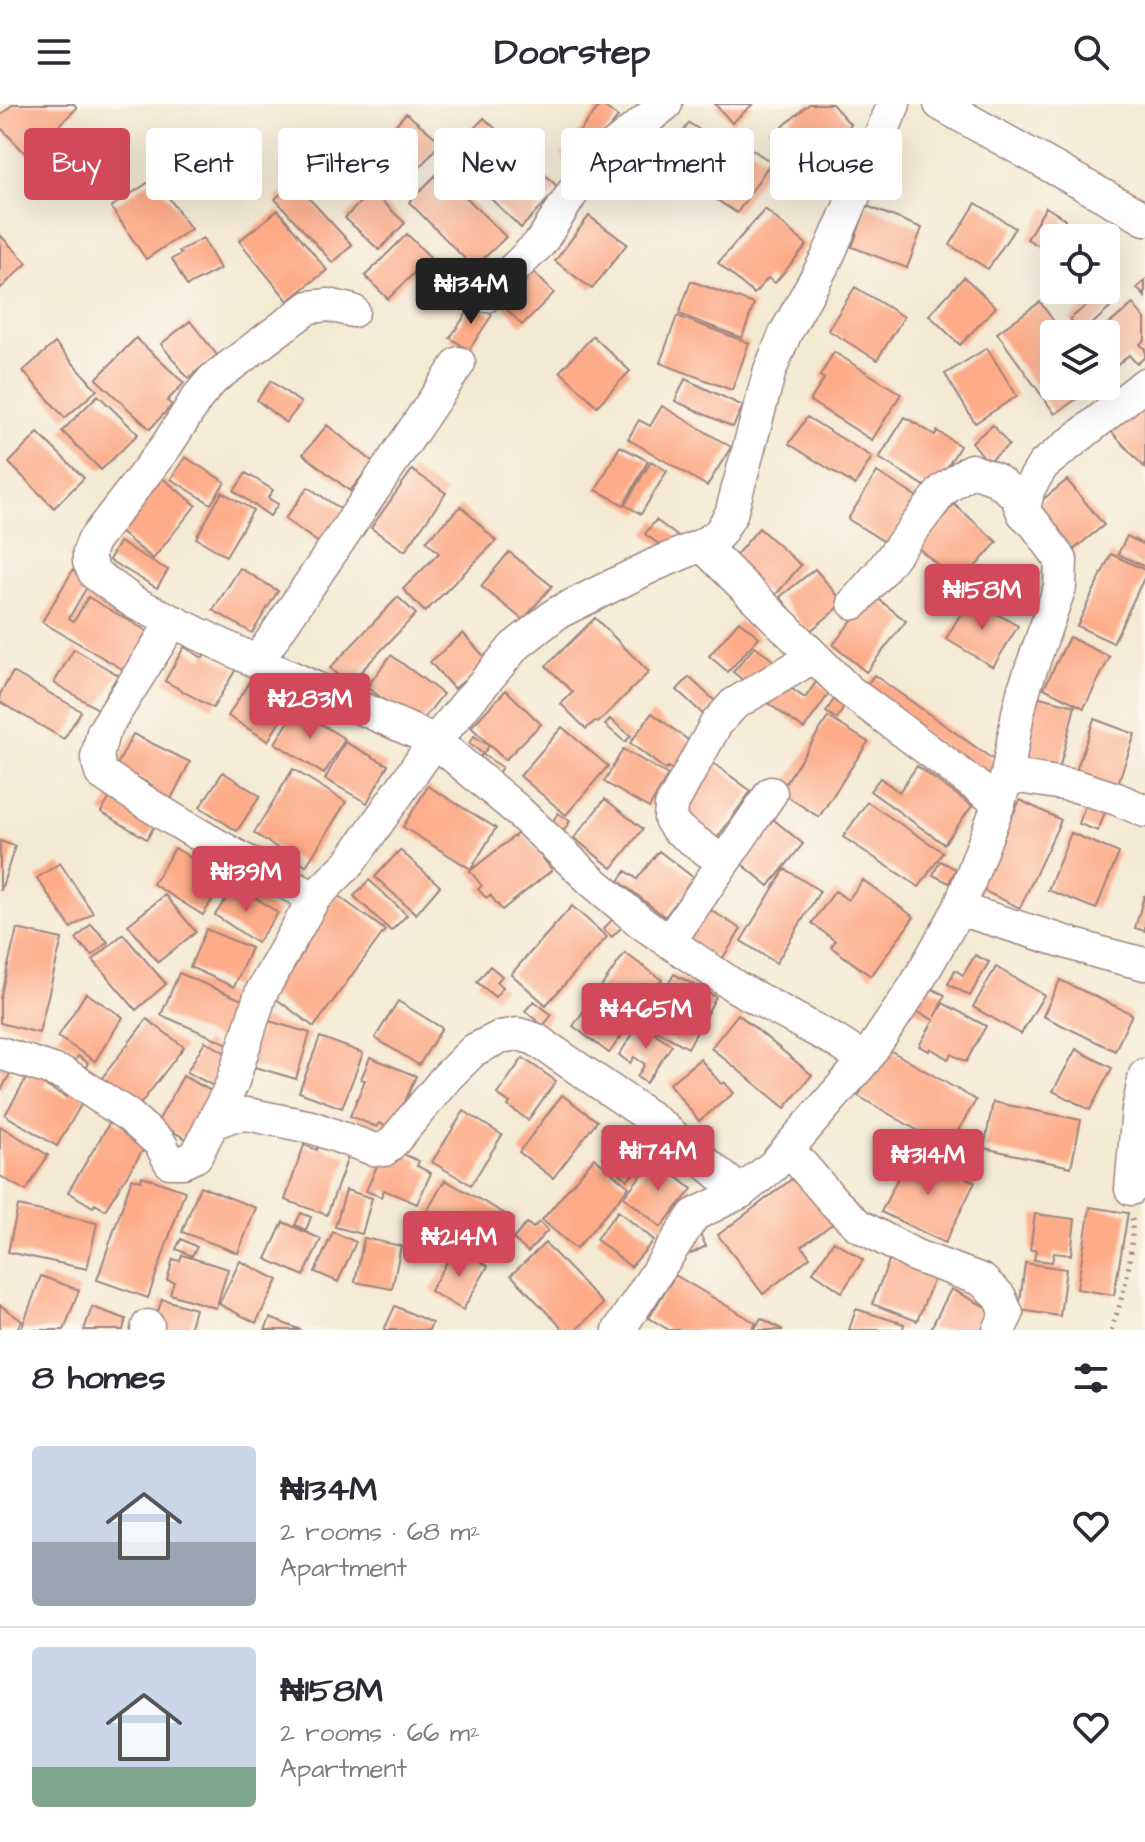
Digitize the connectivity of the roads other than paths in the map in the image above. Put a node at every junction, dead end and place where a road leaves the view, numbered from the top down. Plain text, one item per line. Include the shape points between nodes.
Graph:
1 (666, 104) edge
2 (894, 104) edge
3 (940, 104) edge
4 (1145, 219) edge
5 (486, 296) dead end
6 (353, 311) dead end
7 (459, 363) dead end
8 (1145, 384) edge
9 (1023, 513) junction
10 (702, 545) junction
11 (854, 603) dead end
12 (173, 621) junction
13 (813, 657) junction
14 (257, 662) junction
15 (435, 741) junction
16 (1003, 789) junction
17 (771, 793) dead end
18 (1145, 811) edge
19 (723, 862) junction
20 (314, 898) junction
21 (959, 909) junction
22 (669, 942) junction
23 (1145, 964) edge
24 (0, 1053) edge
25 (865, 1060) junction
26 (1145, 1075) edge
27 (213, 1123) junction
28 (789, 1150) junction
29 (1131, 1189) road end
30 (741, 1192) junction
31 (619, 1330) edge
32 (999, 1330) edge

1 - 5 street via 610,149 580,181 541,242
2 - 10 street via 827,258 770,370 731,514 719,534
3 - 4 street
6 - 12 street via 309,307 213,379 93,541 89,562 95,574 135,603
7 - 14 street
8 - 9 street via 1043,465 1029,488
9 - 11 street via 1016,495 971,470 942,491
9 - 16 street via 1061,560 1060,587 1024,689
10 - 13 street
10 - 15 street via 557,613 514,647
12 - 14 street
12 - 20 street via 103,732 97,757 101,773
13 - 16 street via 848,690
13 - 19 street via 734,704 716,724 671,806 676,828
14 - 15 street
15 - 20 street via 350,862
15 - 22 street
16 - 18 street via 1076,786
16 - 21 street
17 - 19 street
19 - 22 street
20 - 27 street via 261,993 232,1084
21 - 23 street
21 - 25 street
22 - 25 street
24 - 27 street via 65,1074 129,1116 160,1143 170,1162 196,1156
25 - 28 street
26 - 29 street
27 - 30 street via 247,1114 384,1150 474,1050 518,1034 535,1039 654,1120
28 - 30 street
28 - 32 street via 858,1225 916,1256 982,1280 1000,1297 1007,1314
30 - 31 street via 694,1215

